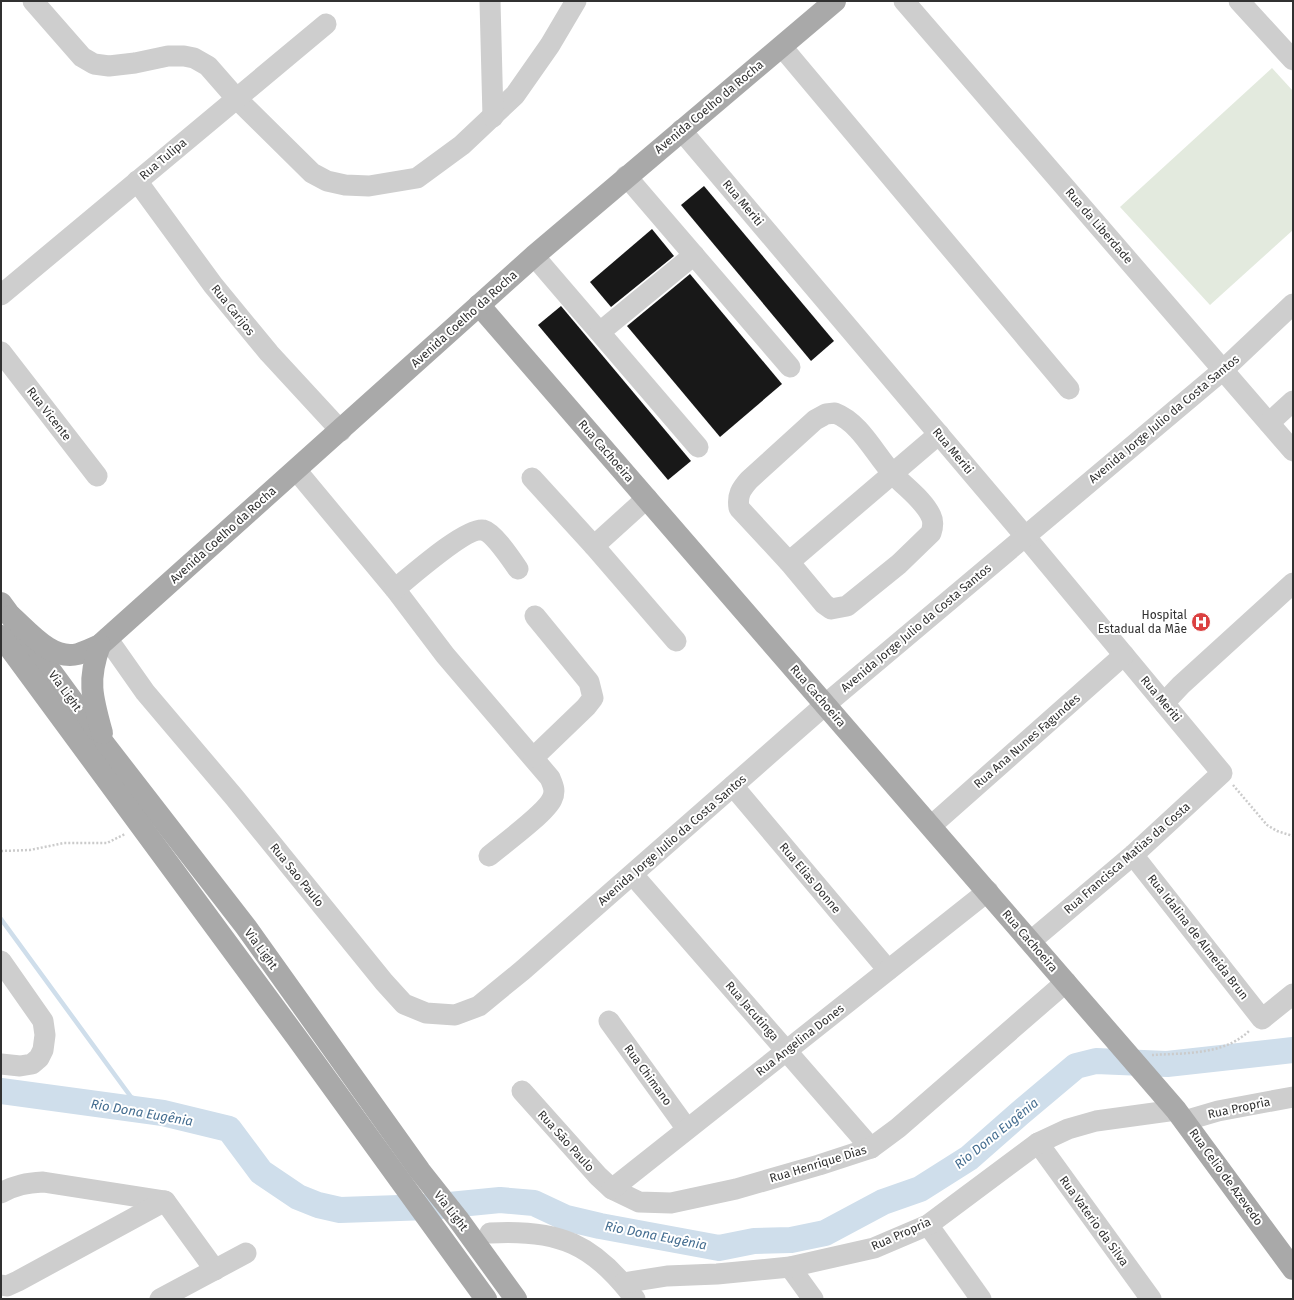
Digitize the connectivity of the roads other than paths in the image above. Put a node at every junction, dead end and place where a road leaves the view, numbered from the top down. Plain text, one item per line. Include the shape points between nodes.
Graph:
1 (33, 1) edge
2 (490, 1) edge
3 (576, 1) edge
4 (835, 1) edge
5 (904, 1) edge
6 (1239, 1) edge
7 (326, 24) dead end
8 (782, 47) junction
9 (1293, 60) edge
10 (236, 98) junction
11 (493, 116) junction
12 (681, 130) junction
13 (626, 176) junction
14 (137, 181) junction
15 (694, 255) junction
16 (534, 256) junction
17 (1, 295) edge
18 (1293, 304) edge
19 (479, 305) junction
20 (600, 332) junction
21 (1, 352) edge
22 (790, 367) dead end
23 (1223, 370) junction
24 (1069, 389) dead end
25 (1293, 401) edge
26 (1269, 423) junction
27 (341, 430) junction
28 (939, 434) junction
29 (698, 447) dead end
30 (1293, 451) edge
31 (296, 470) junction
32 (892, 474) junction
33 (97, 476) dead end
34 (532, 478) dead end
35 (647, 498) junction
36 (1025, 536) junction
37 (594, 546) junction
38 (789, 562) junction
39 (518, 568) dead end
40 (1293, 583) edge
41 (395, 589) junction
42 (6, 610) edge
43 (535, 616) dead end
44 (1, 636) edge
45 (104, 641) junction
46 (676, 641) dead end
47 (1124, 655) junction
48 (1164, 703) junction
49 (826, 704) junction
50 (106, 745) junction
51 (534, 757) junction
52 (1222, 773) joint
53 (733, 786) junction
54 (931, 826) junction
55 (1133, 855) junction
56 (489, 856) dead end
57 (633, 874) junction
58 (988, 891) junction
59 (1031, 941) junction
60 (1, 961) edge
61 (523, 970) joint
62 (888, 970) junction
63 (1066, 982) junction
64 (1293, 994) edge
65 (609, 1021) dead end
66 (786, 1051) junction
67 (1, 1064) edge
68 (1156, 1088) joint
69 (522, 1092) dead end
70 (1293, 1097) edge
71 (1180, 1115) junction
72 (688, 1129) junction
73 (1038, 1143) junction
74 (871, 1148) junction
75 (612, 1189) junction
76 (106, 1192) junction
77 (1, 1193) edge
78 (165, 1201) junction
79 (123, 1224) junction
80 (928, 1225) junction
81 (490, 1233) dead end
82 (246, 1253) dead end
83 (790, 1268) junction
84 (1293, 1269) edge
85 (215, 1270) junction
86 (1, 1285) edge
87 (629, 1291) edge
88 (160, 1299) edge
89 (486, 1299) edge
90 (516, 1299) edge
91 (813, 1299) edge
92 (981, 1299) edge
93 (1150, 1299) edge

1 - 10 street via 82,57 94,64 109,66 168,56 194,58 208,66
2 - 11 street
3 - 11 street via 550,45 515,95
4 - 8 main road, Avenida Coelho da Rocha
5 - 23 street, Rua da Liberdade
6 - 9 street
7 - 10 street, Rua Tulipa
8 - 12 main road, Avenida Coelho da Rocha
8 - 24 street
10 - 11 street via 312,173 327,181 345,185 369,186 417,178 462,145
10 - 14 street, Rua Tulipa
12 - 13 main road, Avenida Coelho da Rocha
12 - 28 street, Rua Meriti
13 - 15 street
13 - 16 main road, Avenida Coelho da Rocha
14 - 17 street, Rua Tulipa
14 - 27 street, Rua Carijos via 217,291 269,353
15 - 20 street
15 - 22 street
16 - 19 main road, Avenida Coelho da Rocha
16 - 20 street
18 - 23 street, Avenida Jorge Julio da Costa Santos
19 - 27 main road, Avenida Coelho da Rocha
19 - 35 main road, Rua Cachoeira
20 - 29 street
21 - 33 street, Rua Vicente
23 - 26 street, Rua da Liberdade
23 - 36 street, Avenida Jorge Julio da Costa Santos
25 - 26 street
26 - 30 street, Rua da Liberdade
27 - 31 main road, Avenida Coelho da Rocha
28 - 32 street
28 - 36 street, Rua Meriti
31 - 41 street
31 - 45 main road, Avenida Coelho da Rocha
32 - 38 street
32 - 38 street via 930,514 933,527 931,534 899,564 847,606 832,609 824,604
32 - 38 street via 861,434 843,416 835,413 826,414 815,420 749,480 740,490 738,499 739,508
34 - 37 street
35 - 37 street
35 - 49 main road, Rua Cachoeira
36 - 47 street, Rua Meriti
36 - 49 street, Avenida Jorge Julio da Costa Santos
37 - 46 street
39 - 41 street via 492,535 484,530 474,531 455,541
40 - 48 street
41 - 51 street via 446,655
42 - 45 main road, Avenida Coelho da Rocha via 55,653 64,656 77,654
42 - 50 main road, Via Light
43 - 51 street via 589,682 593,698
44 - 89 main road, Via Light
45 - 50 main road via 92,670 91,686
45 - 61 street, Rua Sao Paulo via 404,1004 426,1013 455,1015 479,1006
47 - 48 street, Rua Meriti
47 - 54 street, Rua Ana Nunes Fagundes
48 - 52 street, Rua Meriti
49 - 53 street, Avenida Jorge Julio da Costa Santos
49 - 54 main road, Rua Cachoeira
50 - 90 main road, Via Light via 246,927 420,1171
51 - 56 street via 550,778 554,790 552,800
52 - 55 street, Rua Francisca Matias da Costa
53 - 57 street, Avenida Jorge Julio da Costa Santos
53 - 62 street, Rua Elias Donne
54 - 58 main road, Rua Cachoeira
55 - 59 street, Rua Francisca Matias da Costa
55 - 64 street, Rua Idalina de Almeida Brun via 1262,1019
57 - 61 street, Avenida Jorge Julio da Costa Santos
57 - 66 street, Rua Jacutinga
58 - 59 main road, Rua Cachoeira
58 - 62 street, Rua Angelina Dones
59 - 63 main road, Rua Cachoeira
60 - 67 street via 43,1021 45,1035 43,1050 32,1064
62 - 66 street, Rua Angelina Dones
63 - 68 main road, Rua Cachoeira
63 - 74 street, Rua Henrique Dias via 898,1128
65 - 72 street, Rua Chimano
66 - 72 street, Rua Angelina Dones
66 - 74 street, Rua Jacutinga
68 - 71 main road, Rua Celio de Azevedo
69 - 75 street, Rua São Paulo
70 - 71 street, Rua Propria via 1218,1111
71 - 73 street, Rua Propria via 1096,1121 1068,1129
71 - 84 main road, Rua Celio de Azevedo
72 - 75 street, Rua Angelina Dones
73 - 80 street, Rua Propria
73 - 93 street, Rua Vaterio da Silva
74 - 75 street, Rua Henrique Dias via 774,1178 671,1203 639,1202
76 - 77 street via 43,1182 13,1186
76 - 78 street
76 - 79 street
78 - 79 street
78 - 85 street
79 - 86 street via 18,1281 7,1286
80 - 83 street, Rua Propria via 874,1248
80 - 92 street
81 - 87 street via 542,1234 575,1243 602,1261
82 - 85 street
83 - 87 street, Rua Propria via 668,1276
83 - 91 street
85 - 88 street

